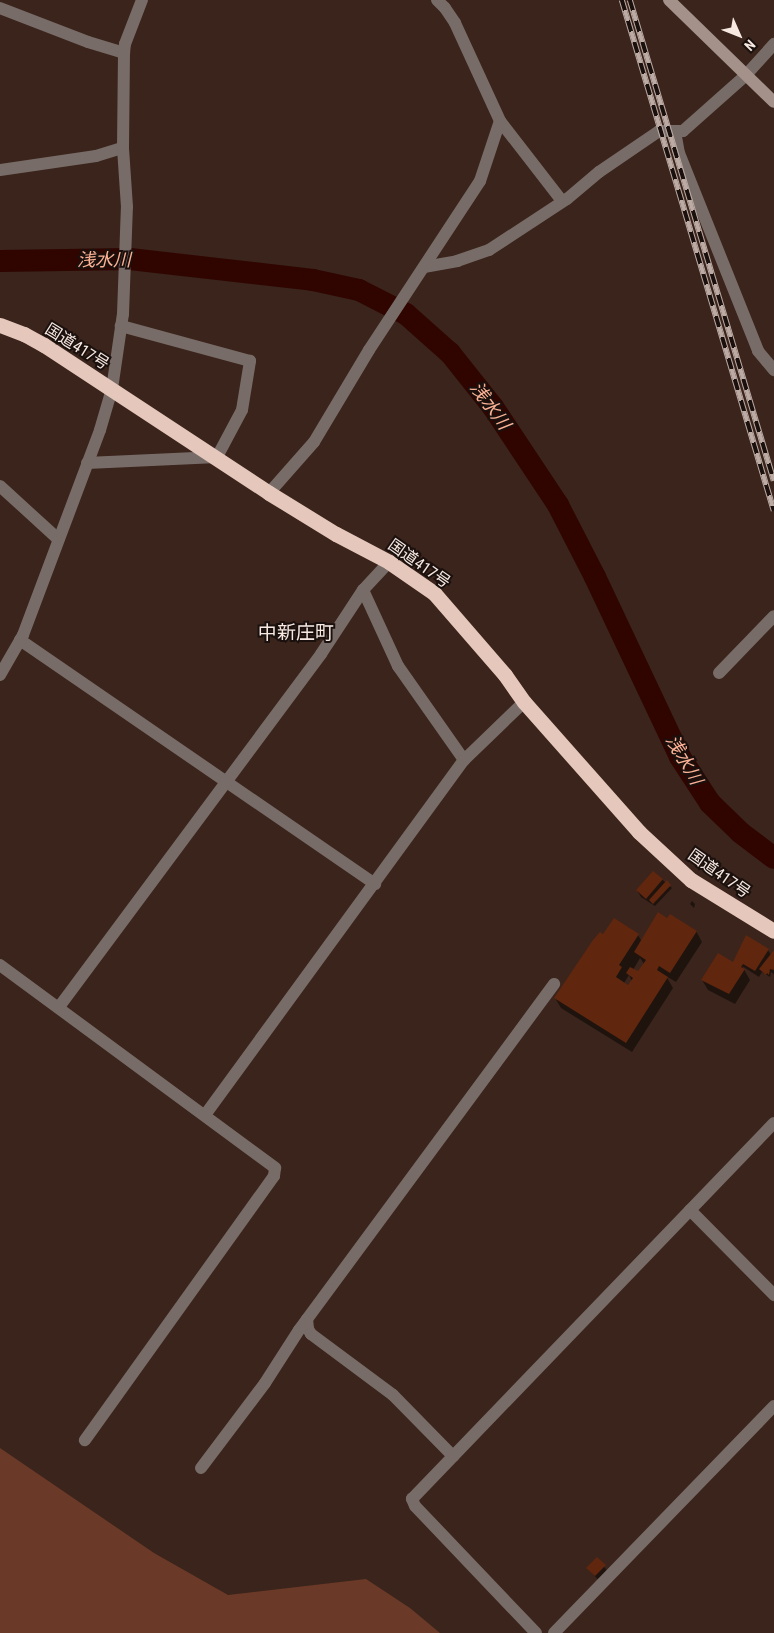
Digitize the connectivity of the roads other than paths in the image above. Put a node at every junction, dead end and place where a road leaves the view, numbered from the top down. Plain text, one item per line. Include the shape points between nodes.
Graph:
1 (142, 0) edge
2 (437, 0) edge
3 (669, 0) edge
4 (0, 8) edge
5 (774, 44) edge
6 (124, 53) junction
7 (746, 75) junction
8 (774, 102) edge
9 (500, 121) junction
10 (675, 131) junction
11 (123, 148) junction
12 (0, 170) edge
13 (562, 201) junction
14 (424, 267) junction
15 (122, 320) junction
16 (0, 325) edge
17 (774, 370) edge
18 (112, 389) junction
19 (217, 457) junction
20 (87, 463) junction
21 (0, 486) edge
22 (269, 493) junction
23 (58, 539) junction
24 (389, 562) junction
25 (363, 590) junction
26 (774, 616) edge
27 (20, 640) junction
28 (719, 673) dead end
29 (0, 676) edge
30 (524, 702) junction
31 (464, 760) junction
32 (226, 782) junction
33 (375, 884) junction
34 (774, 931) edge
35 (0, 965) edge
36 (554, 984) dead end
37 (59, 1007) junction
38 (206, 1115) junction
39 (774, 1122) edge
40 (690, 1210) junction
41 (774, 1295) edge
42 (307, 1319) junction
43 (774, 1406) edge
44 (85, 1440) dead end
45 (453, 1456) junction
46 (201, 1468) dead end
47 (536, 1633) edge
48 (554, 1633) edge

1 - 6 street
2 - 9 street via 455,23
3 - 7 main road
4 - 6 street
5 - 7 street
6 - 11 street
7 - 8 main road
7 - 10 street via 695,122 683,131
9 - 13 street
9 - 14 street via 480,181
10 - 13 street via 660,131
10 - 17 street via 679,153 758,351
11 - 12 street via 96,156
11 - 15 street via 127,207
13 - 14 street via 489,250 457,261
14 - 22 street via 314,442
15 - 18 street
15 - 19 street via 250,361 242,410
16 - 18 highway, 国道417号 via 37,342
18 - 19 highway, 国道417号
18 - 20 street
19 - 20 street
19 - 22 highway, 国道417号
20 - 23 street
21 - 23 street
22 - 24 highway, 国道417号
23 - 27 street
24 - 25 street
24 - 30 highway, 国道417号 via 434,593 505,675
25 - 31 street via 398,666
25 - 32 street via 321,654
26 - 28 street
27 - 29 street
27 - 32 street
30 - 31 street
30 - 34 highway, 国道417号 via 639,832 691,880
31 - 33 street
32 - 33 street
32 - 37 street
33 - 38 street
35 - 37 street
36 - 42 street
37 - 38 street
38 - 44 street via 275,1168 274,1176
39 - 40 street
40 - 41 street
40 - 45 street
42 - 45 street via 311,1334 393,1394
42 - 46 street via 265,1383
43 - 48 street
45 - 47 street via 412,1499 414,1506

